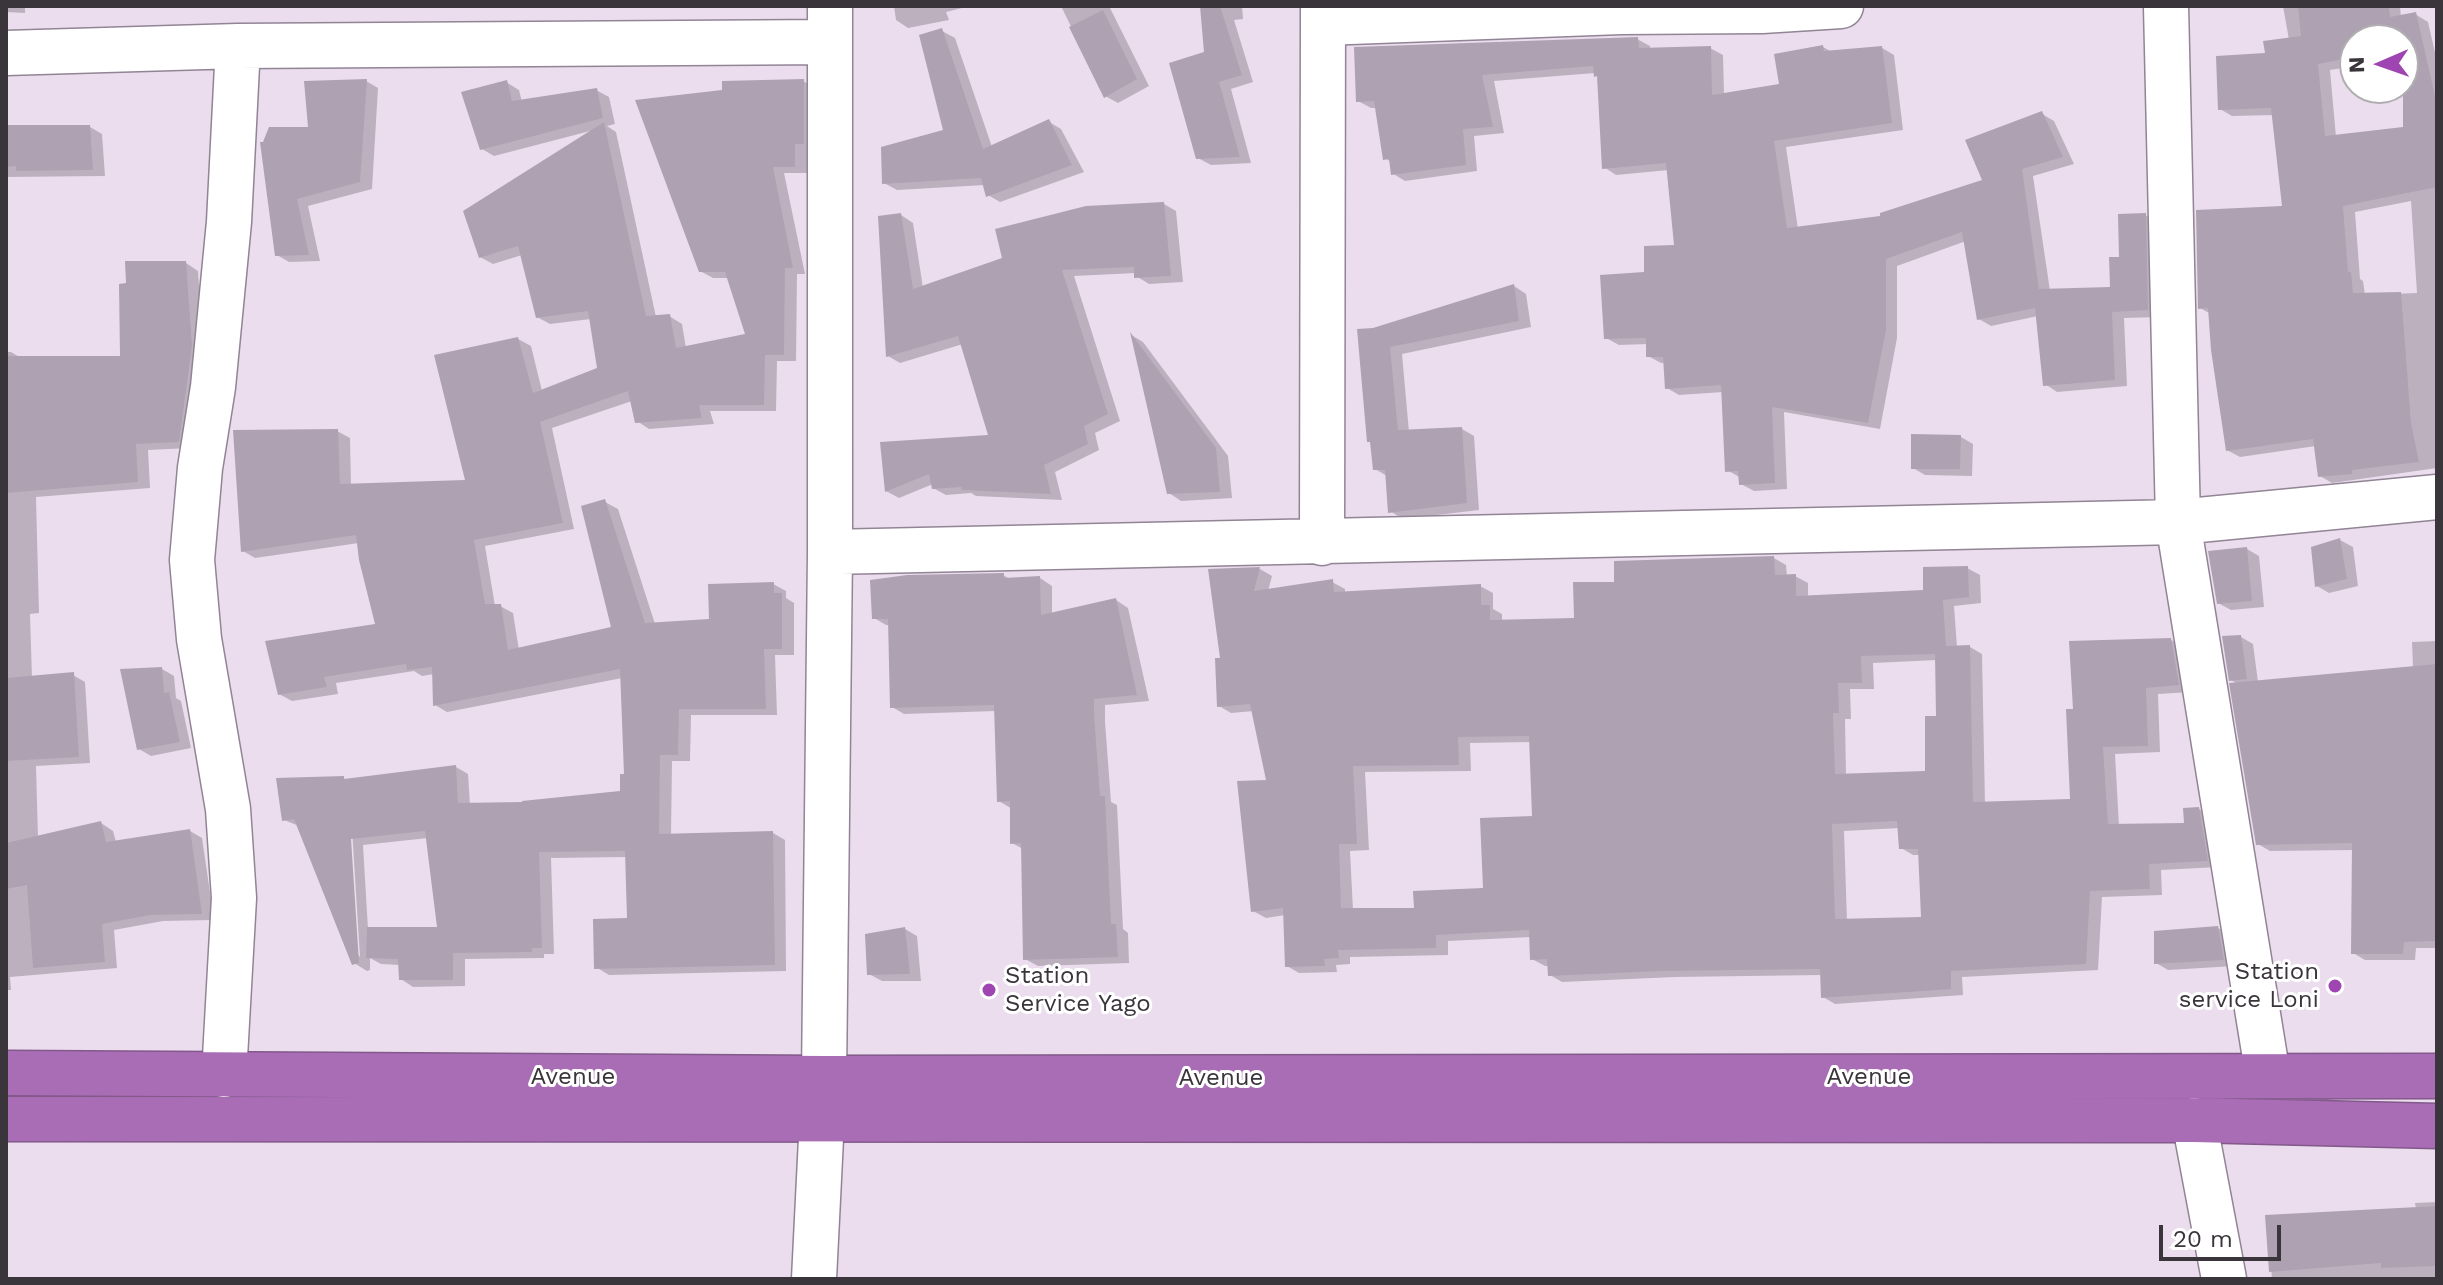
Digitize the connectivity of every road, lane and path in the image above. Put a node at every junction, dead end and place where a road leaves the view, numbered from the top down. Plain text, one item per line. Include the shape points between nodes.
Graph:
1 (1841, 6) edge
2 (2166, 6) edge
3 (1323, 15) edge
4 (830, 24) edge
5 (238, 46) junction
6 (6, 53) edge
7 (2437, 497) edge
8 (2178, 522) junction
9 (1322, 543) junction
10 (830, 552) junction
11 (6, 1073) edge
12 (224, 1075) junction
13 (2268, 1076) junction
14 (2437, 1076) edge
15 (823, 1099) junction
16 (6, 1119) edge
17 (2194, 1120) junction
18 (2437, 1126) edge
19 (814, 1279) edge
20 (2224, 1279) edge

1 - 3 street
2 - 8 street
3 - 9 street
4 - 5 street
4 - 10 street
5 - 6 street
5 - 12 street via 229,222 192,560 199,639 228,809 234,898
7 - 8 street
8 - 9 street
8 - 13 street
9 - 10 street
10 - 15 street
11 - 12 highway, Avenue
12 - 15 highway, Avenue
13 - 14 highway, Avenue
13 - 15 highway, Avenue
15 - 16 highway
15 - 17 highway
15 - 19 street
17 - 18 highway
17 - 20 street

